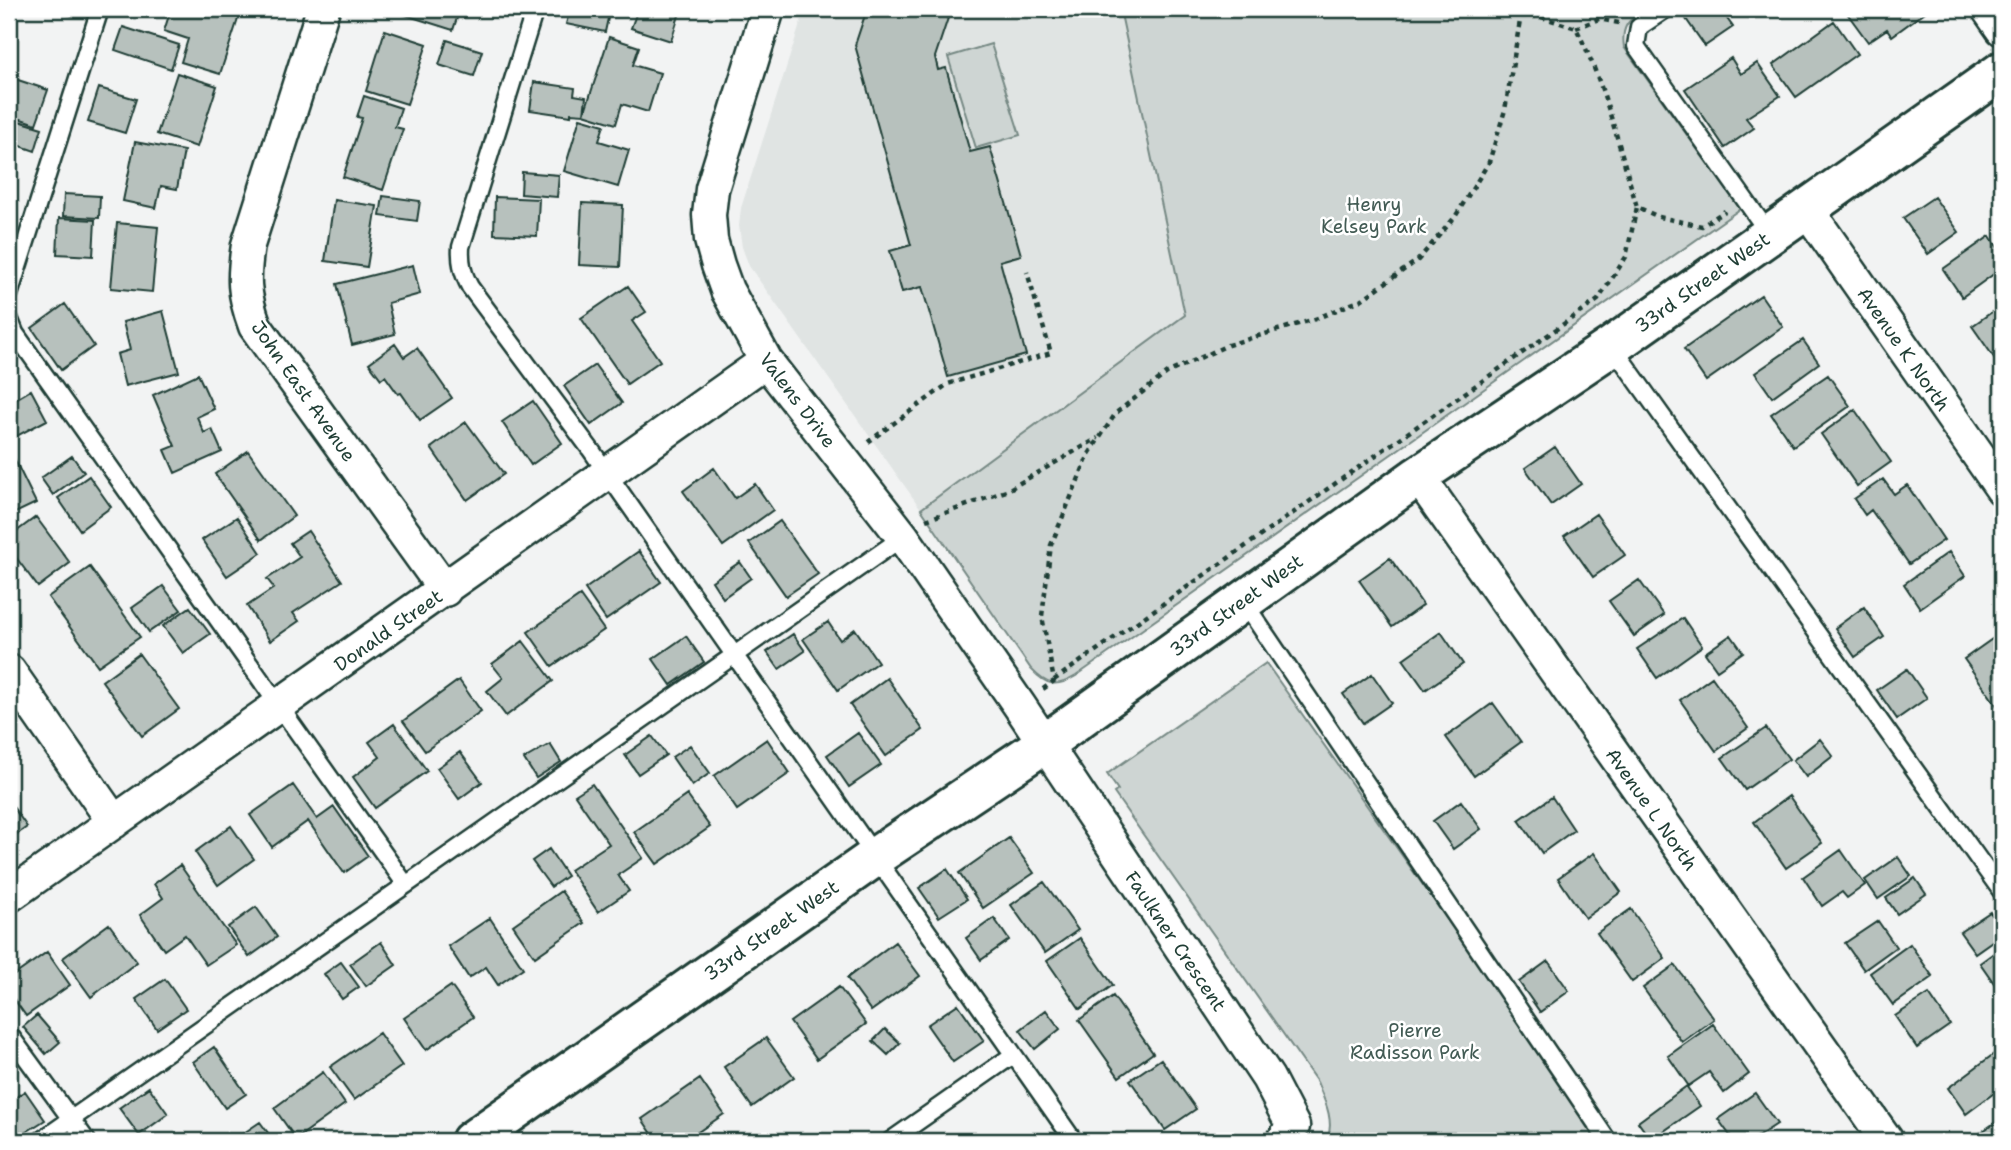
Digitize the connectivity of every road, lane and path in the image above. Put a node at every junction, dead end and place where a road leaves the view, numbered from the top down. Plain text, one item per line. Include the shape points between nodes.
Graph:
1 (100, 9) edge
2 (323, 9) edge
3 (536, 9) edge
4 (768, 9) edge
5 (1522, 9) edge
6 (1666, 9) edge
7 (1988, 9) edge
8 (1521, 16) junction
9 (1640, 27) junction
10 (1576, 28) junction
11 (2002, 29) edge
12 (1995, 81) edge
13 (1744, 198) junction
14 (1637, 207) junction
15 (1806, 208) junction
16 (1770, 234) junction
17 (1027, 272) dead end
18 (9, 295) edge
19 (9, 318) edge
20 (1612, 346) junction
21 (766, 361) junction
22 (1100, 436) junction
23 (867, 441) dead end
24 (607, 473) junction
25 (1418, 476) junction
26 (2002, 489) edge
27 (913, 529) junction
28 (445, 590) junction
29 (1242, 600) junction
30 (734, 654) junction
31 (9, 671) edge
32 (1054, 681) junction
33 (1019, 705) junction
34 (278, 706) junction
35 (1044, 744) junction
36 (114, 822) junction
37 (875, 857) junction
38 (406, 885) junction
39 (2002, 892) edge
40 (9, 896) edge
41 (9, 1034) edge
42 (1013, 1055) junction
43 (72, 1119) junction
44 (40, 1141) edge
45 (88, 1141) edge
46 (471, 1141) edge
47 (890, 1141) edge
48 (1074, 1141) edge
49 (1283, 1141) edge
50 (1608, 1141) edge
51 (1887, 1141) edge

1 - 18 lane
2 - 28 street, John East Avenue via 248,245 245,299 255,326
3 - 24 lane via 460,262 470,287
4 - 21 street, Valens Drive via 712,188 709,215 711,240 727,290
5 - 8 path
6 - 9 lane
7 - 11 street
8 - 10 path via 1538,16
8 - 22 path via 1505,110 1489,162 1455,218 1418,260 1361,300 1228,345 1167,373 1116,413
9 - 10 path via 1599,19
9 - 13 lane via 1636,47
10 - 14 path via 1591,56
12 - 15 main road, 33rd Street West
13 - 14 path via 1702,226
13 - 16 lane
14 - 32 path via 1626,257 1598,300
15 - 16 main road, 33rd Street West
15 - 26 street, Avenue K North
16 - 20 main road, 33rd Street West
17 - 23 path via 1051,353 948,384
19 - 34 lane via 15,333
20 - 25 main road, 33rd Street West
20 - 39 lane
21 - 24 street, Donald Street
21 - 27 street, Valens Drive
22 - 27 path via 1006,491
22 - 32 path via 1088,454 1051,545 1042,616
24 - 28 street, Donald Street
24 - 30 lane
25 - 29 main road, 33rd Street West
25 - 51 street, Avenue L North
27 - 30 lane
27 - 33 street, Valens Drive
28 - 34 street, Donald Street
29 - 35 main road, 33rd Street West
29 - 50 lane
30 - 37 lane
30 - 38 lane
31 - 36 street
32 - 33 path
33 - 35 street, Valens Drive
34 - 36 street, Donald Street
34 - 38 lane
35 - 37 main road, 33rd Street West
35 - 49 street, Faulkner Crescent via 1268,1078 1293,1126
36 - 40 street, Donald Street
37 - 42 lane
37 - 46 main road, 33rd Street West
38 - 43 lane
41 - 43 lane
42 - 47 lane
42 - 48 lane
43 - 44 lane
43 - 45 lane

